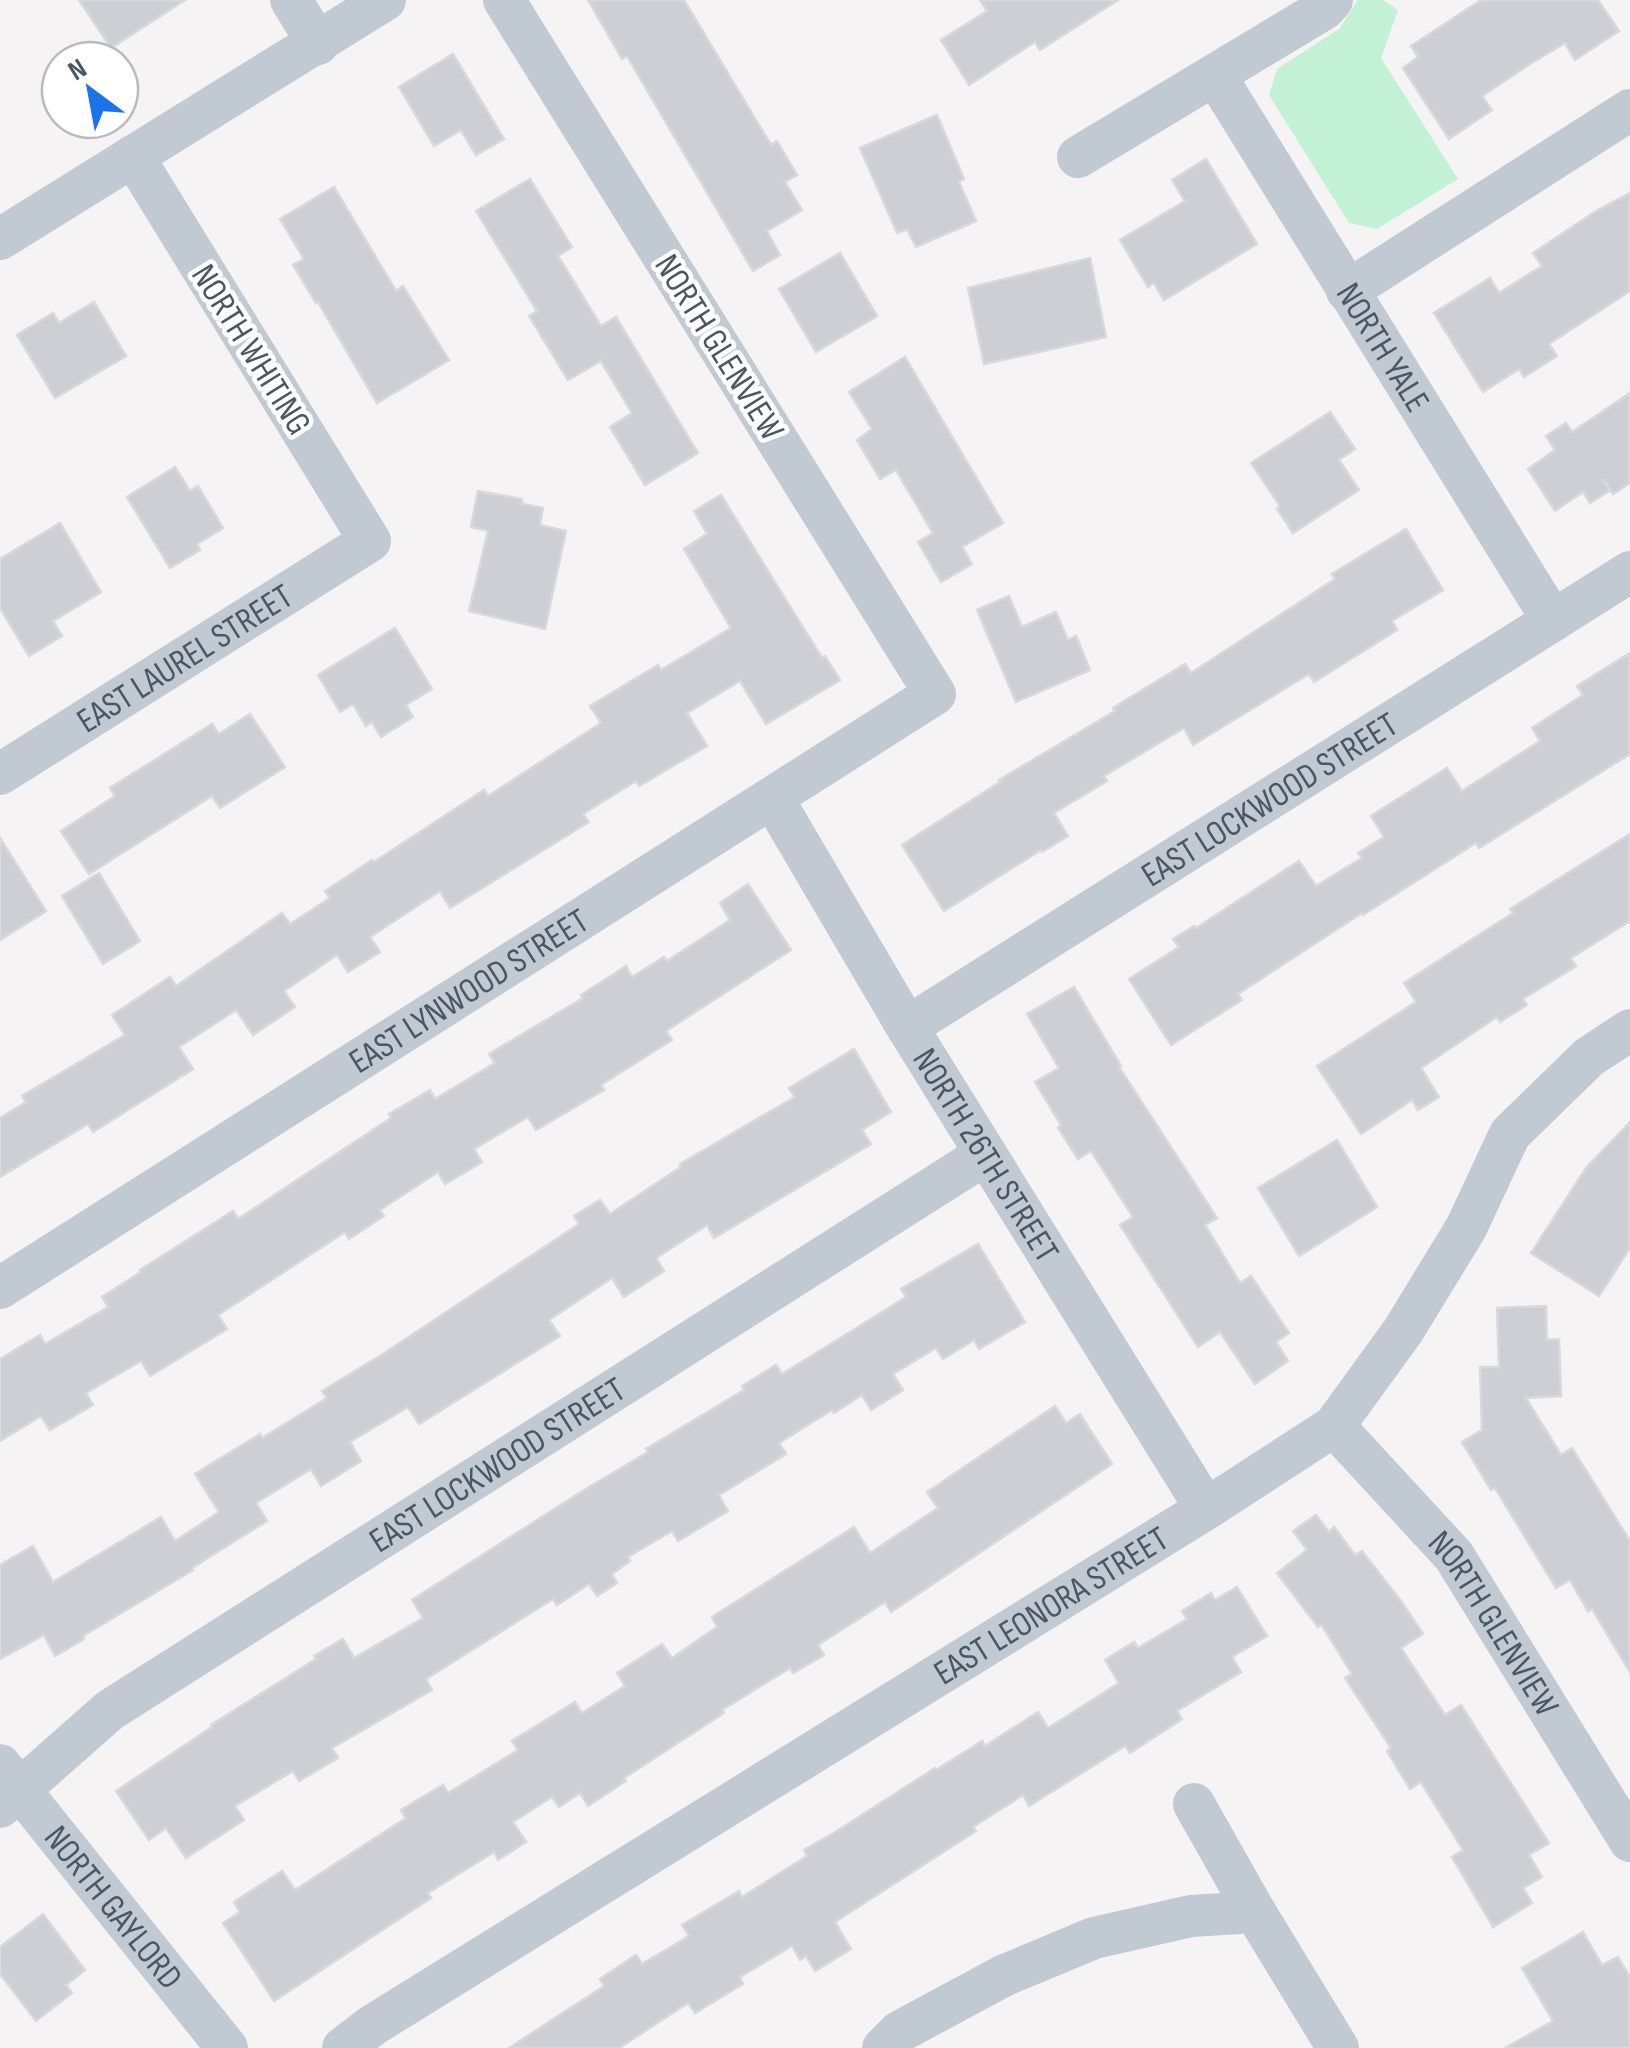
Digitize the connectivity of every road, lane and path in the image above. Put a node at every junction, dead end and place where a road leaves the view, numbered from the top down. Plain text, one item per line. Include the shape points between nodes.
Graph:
1 (291, 0) edge
2 (386, 0) edge
3 (504, 0) edge
4 (1332, 0) edge
5 (318, 44) junction
6 (1214, 75) junction
7 (1630, 110) edge
8 (133, 156) junction
9 (1078, 157) dead end
10 (0, 239) edge
11 (1347, 290) junction
12 (370, 541) joint
13 (1630, 572) edge
14 (1553, 620) junction
15 (935, 694) joint
16 (0, 774) edge
17 (773, 798) junction
18 (908, 1027) junction
19 (1630, 1030) edge
20 (986, 1154) junction
21 (0, 1288) edge
22 (1334, 1426) junction
23 (1206, 1509) junction
24 (7, 1787) edge
25 (1194, 1804) dead end
26 (1630, 1840) edge
27 (1255, 1912) junction
28 (228, 2048) edge
29 (343, 2048) edge
30 (883, 2048) edge
31 (1338, 2048) edge

1 - 5 street
2 - 5 street
3 - 15 street, NORTH GLENVIEW
4 - 6 street
5 - 8 street
6 - 9 street
6 - 11 street, NORTH YALE
7 - 11 street
8 - 10 street
8 - 12 street, NORTH WHITING
11 - 14 street, NORTH YALE
12 - 16 street, EAST LAUREL STREET
13 - 14 street, EAST LOCKWOOD STREET
14 - 18 street, EAST LOCKWOOD STREET
15 - 17 street, EAST LYNWOOD STREET
17 - 18 street, NORTH 26TH STREET
17 - 21 street, EAST LYNWOOD STREET
18 - 20 street, NORTH 26TH STREET
19 - 22 street, EAST LEONORA STREET via 1590,1056 1510,1134 1466,1228
20 - 23 street, NORTH 26TH STREET
20 - 24 street, EAST LOCKWOOD STREET via 110,1710
22 - 23 street, EAST LEONORA STREET
22 - 26 street, NORTH GLENVIEW via 1454,1556
23 - 29 street, EAST LEONORA STREET
24 - 28 street, NORTH GAYLORD
25 - 27 street
27 - 30 street via 1191,1916 1094,1938 1003,1976
27 - 31 street

